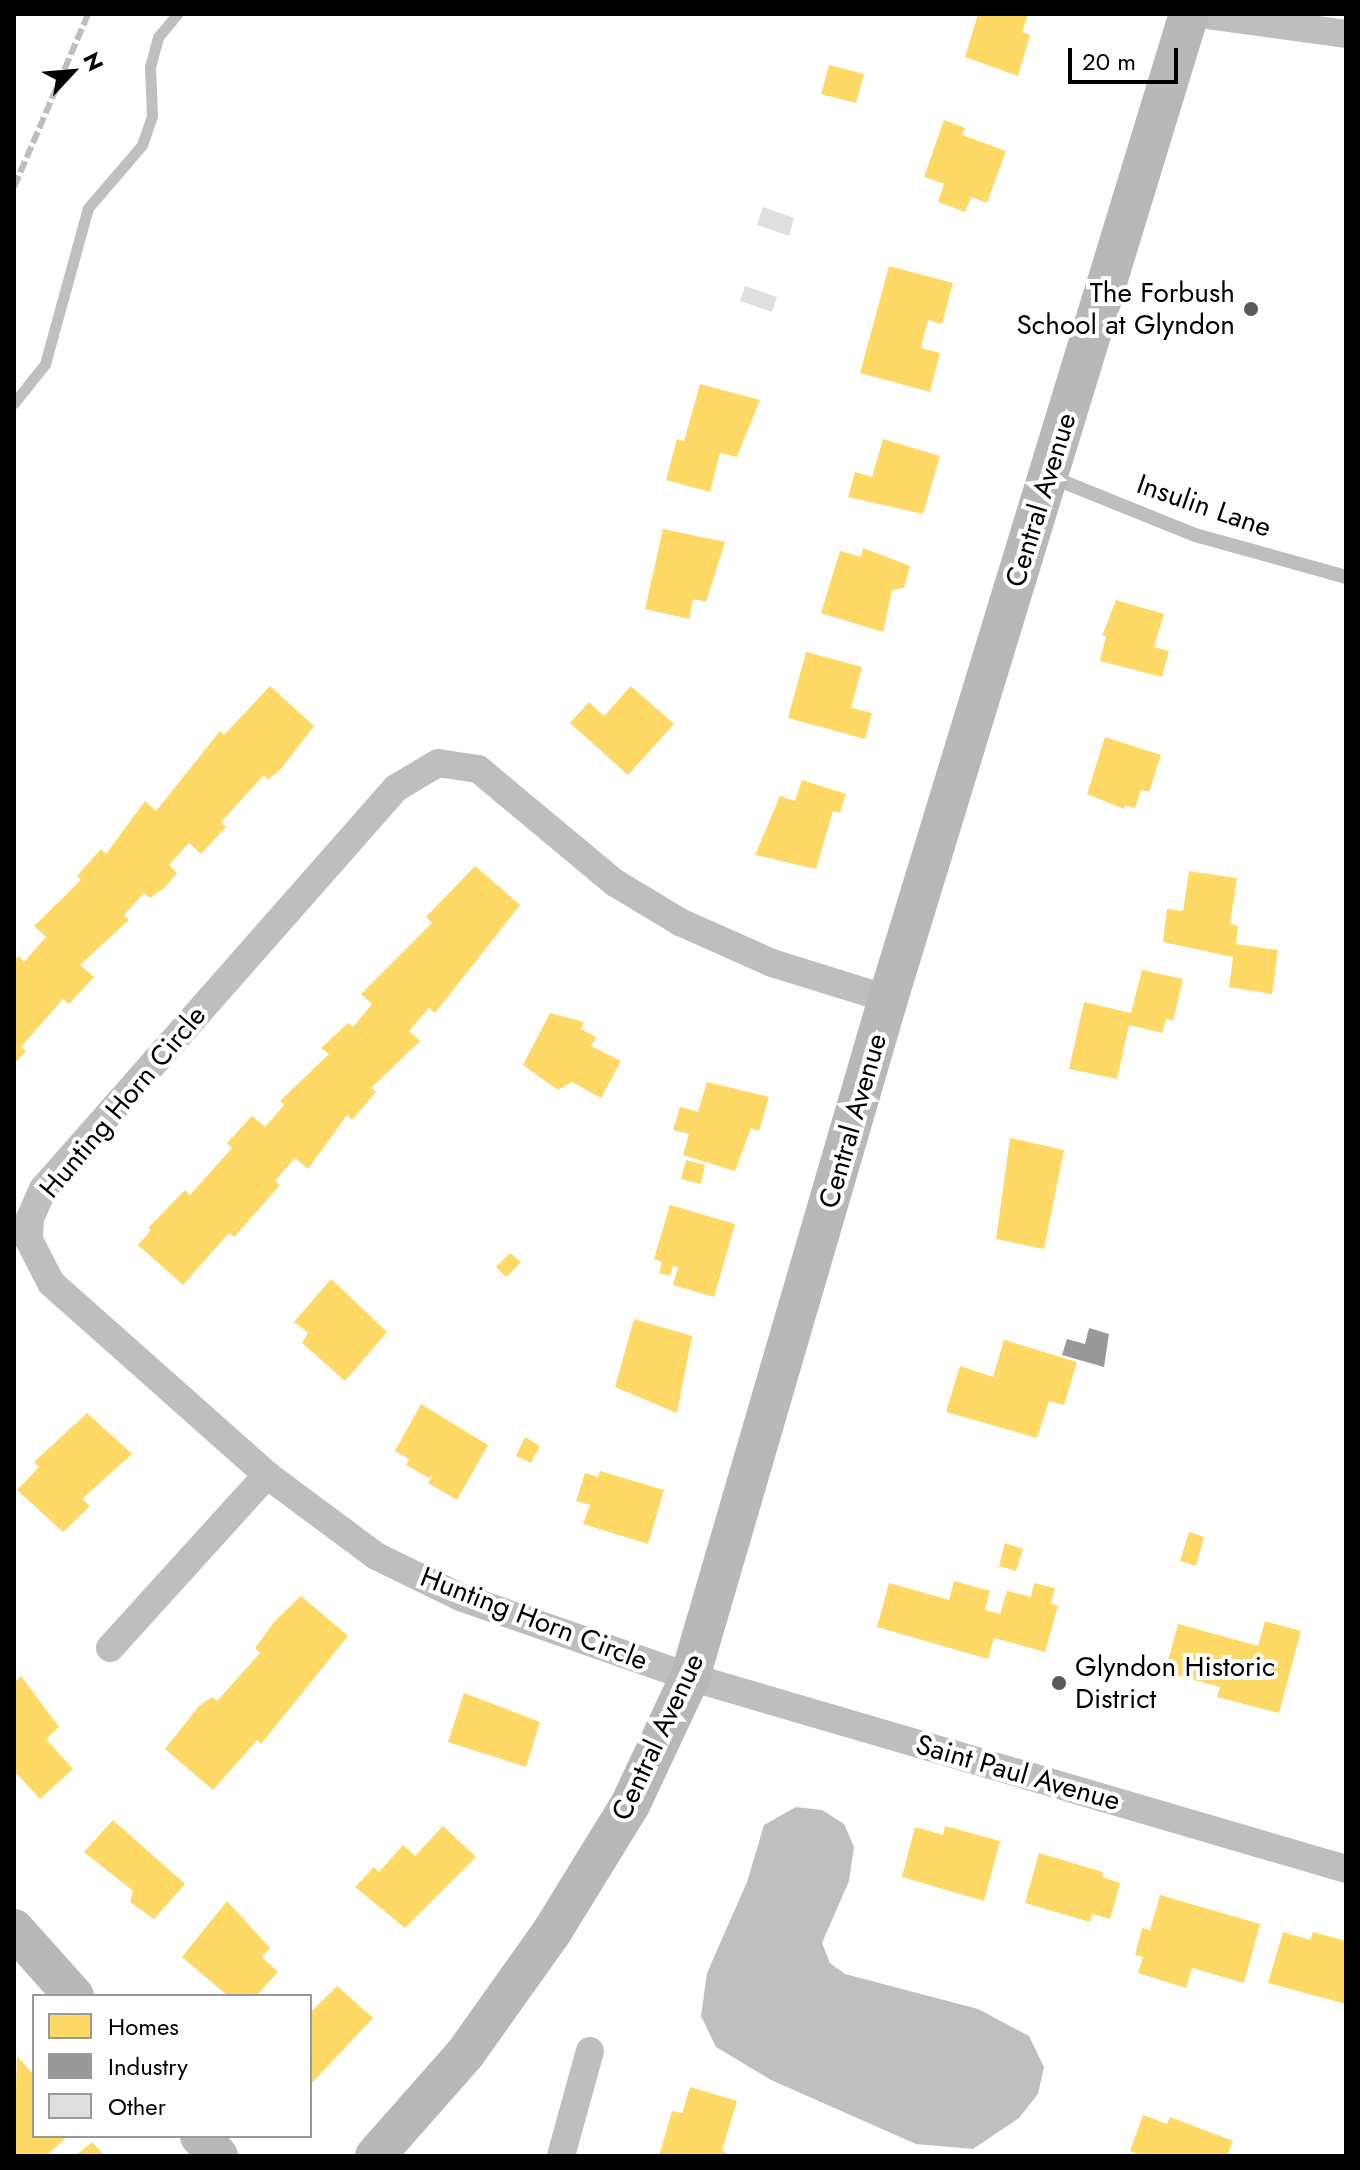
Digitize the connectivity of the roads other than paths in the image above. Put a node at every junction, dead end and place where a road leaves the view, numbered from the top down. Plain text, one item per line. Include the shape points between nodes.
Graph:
1 (1189, 14) edge
2 (1199, 14) edge
3 (1346, 34) edge
4 (1049, 476) junction
5 (1346, 577) edge
6 (888, 999) junction
7 (267, 1475) junction
8 (110, 1648) dead end
9 (690, 1677) junction
10 (1346, 1869) edge
11 (14, 1929) edge
12 (72, 1994) edge
13 (590, 2051) dead end
14 (202, 2138) edge
15 (218, 2156) edge
16 (375, 2156) edge
17 (561, 2156) edge

1 - 4 main road, Central Avenue
2 - 3 street
4 - 5 lane, Insulin Lane via 1195,535
4 - 6 main road, Central Avenue
6 - 7 street, Hunting Horn Circle via 772,963 680,922 615,883 478,769 458,763 419,771 396,788 43,1189 30,1218 29,1240 51,1283
6 - 9 main road, Central Avenue
7 - 8 street
7 - 9 street, Hunting Horn Circle via 376,1556 460,1597
9 - 10 street, Saint Paul Avenue
9 - 16 main road, Central Avenue via 630,1805 553,1930 465,2054
11 - 12 main road
13 - 17 street
14 - 15 main road

